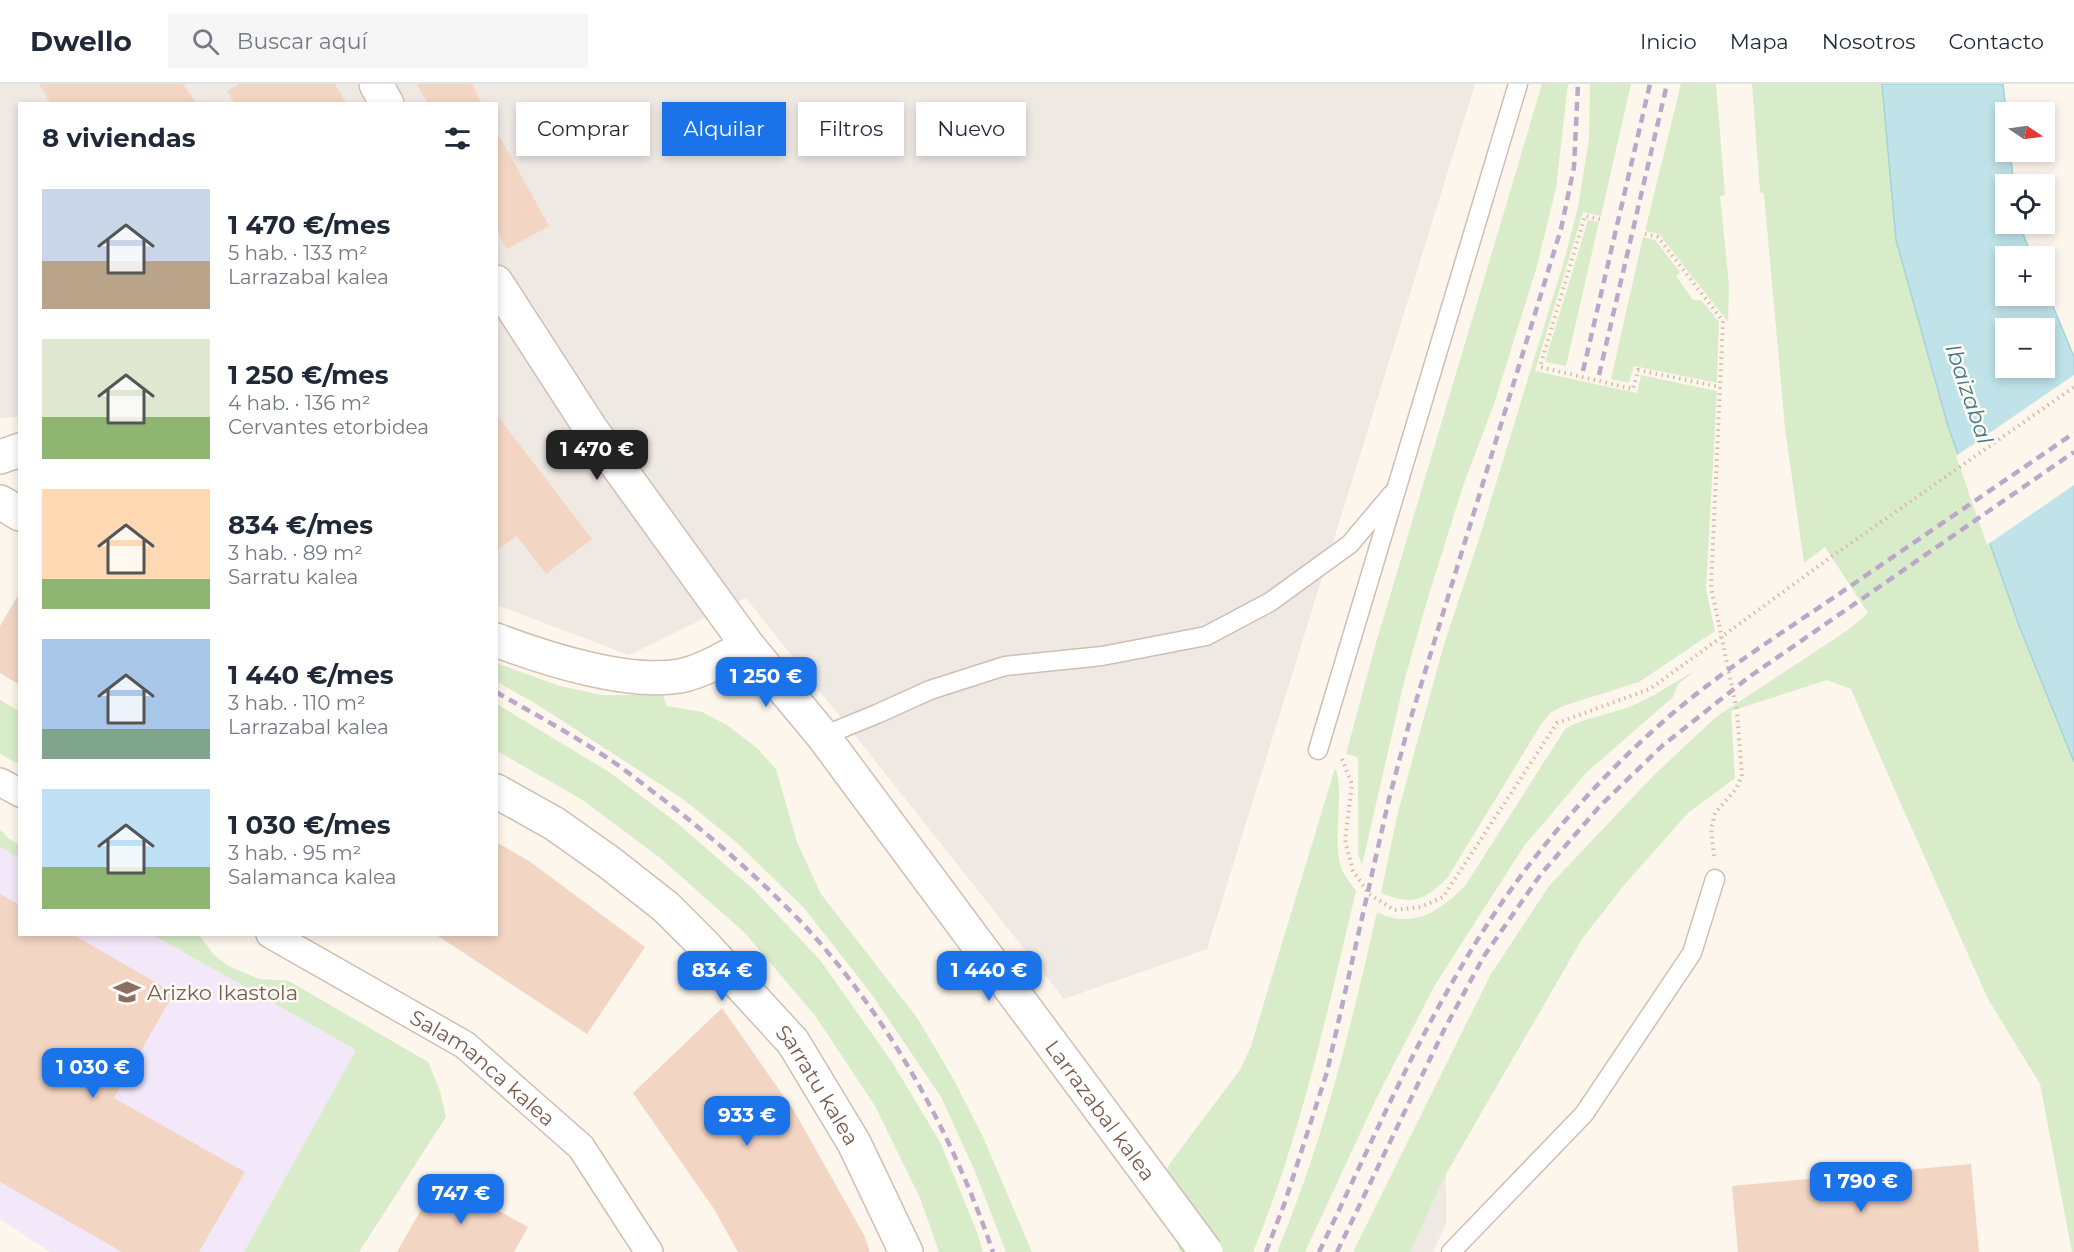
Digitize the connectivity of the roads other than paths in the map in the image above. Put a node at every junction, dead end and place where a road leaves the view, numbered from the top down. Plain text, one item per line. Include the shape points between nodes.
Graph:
1 (376, 84) edge
2 (1518, 84) edge
3 (386, 102) edge
4 (498, 285) edge
5 (18, 451) edge
6 (0, 457) edge
7 (1396, 488) junction
8 (0, 502) edge
9 (18, 513) edge
10 (498, 641) edge
11 (748, 646) junction
12 (823, 736) junction
13 (1318, 750) road end
14 (0, 782) edge
15 (18, 792) edge
16 (498, 792) edge
17 (1715, 879) road end
18 (274, 936) edge
19 (1201, 1245) edge
20 (648, 1252) edge
21 (906, 1252) edge
22 (1451, 1252) edge

1 - 3 street
2 - 7 lane
4 - 11 street via 591,429
5 - 6 street
7 - 12 lane via 1350,544 1270,602 1206,636 1102,656 1005,666 930,690
7 - 13 lane
8 - 9 street
10 - 11 street via 601,671 654,678 681,676 709,667
11 - 12 street, Larrazabal kalea
12 - 19 street, Larrazabal kalea
14 - 15 street
16 - 21 street, Sarratu kalea via 555,824 666,907 793,1042 854,1143
17 - 22 lane via 1692,953 1584,1114
18 - 20 street, Salamanca kalea via 465,1045 581,1147

